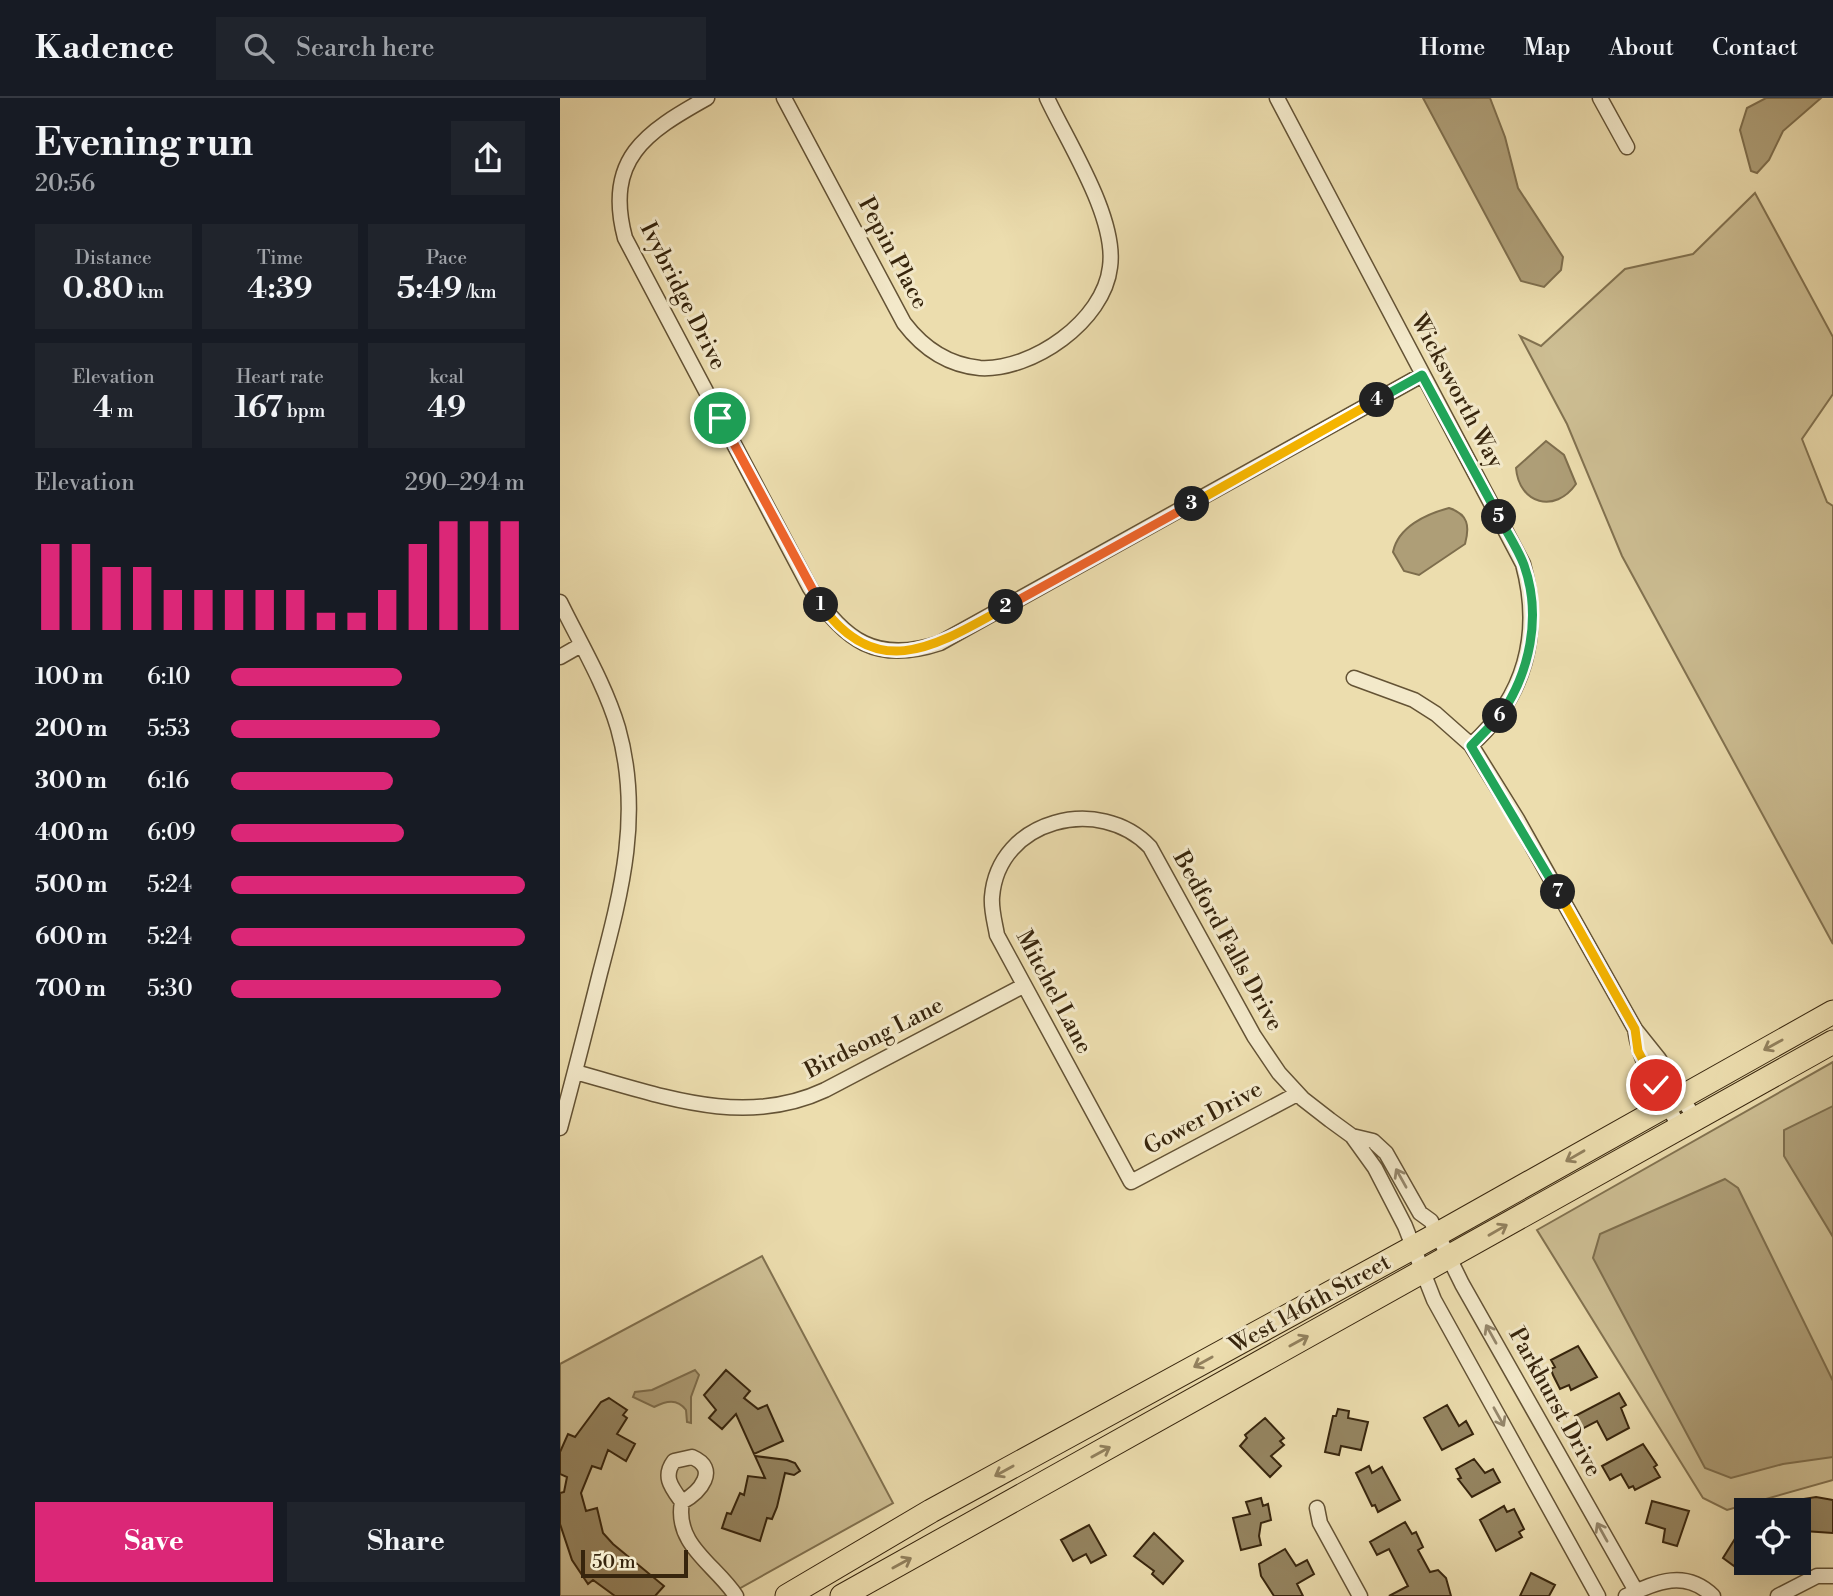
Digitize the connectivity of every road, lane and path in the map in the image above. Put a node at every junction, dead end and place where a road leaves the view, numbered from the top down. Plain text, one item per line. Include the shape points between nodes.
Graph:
1 (707, 98) edge
2 (784, 98) edge
3 (1047, 98) edge
4 (1277, 98) edge
5 (1600, 98) edge
6 (1627, 147) dead end
7 (1422, 375) junction
8 (560, 603) edge
9 (581, 645) junction
10 (560, 657) edge
11 (1354, 678) dead end
12 (1471, 746) junction
13 (1042, 826) joint
14 (1023, 986) junction
15 (1833, 1012) edge
16 (1833, 1042) edge
17 (575, 1072) junction
18 (1297, 1094) junction
19 (1674, 1100) junction
20 (1687, 1123) junction
21 (560, 1128) edge
22 (1352, 1136) junction
23 (1131, 1182) joint
24 (1436, 1235) junction
25 (1414, 1247) junction
26 (1448, 1258) junction
27 (1424, 1271) junction
28 (682, 1502) dead end
29 (1317, 1508) dead end
30 (1833, 1576) edge
31 (1631, 1594) edge
32 (736, 1596) edge
33 (787, 1596) edge
34 (842, 1596) edge
35 (1360, 1596) edge
36 (1598, 1596) edge
37 (1713, 1596) edge
38 (1778, 1596) edge

1 - 7 street, Ivybridge Drive via 651,131 629,160 619,200 625,238 810,588 834,623 871,646 900,651 940,643
2 - 3 street, Pepin Place via 904,323 915,338 943,358 979,368 1006,365 1048,347 1088,317 1111,265 1103,218
4 - 7 street, Wicksworth Way
5 - 6 street
7 - 12 street, Wicksworth Way via 1523,564 1528,583 1532,629 1524,670 1502,713
8 - 9 street
9 - 10 street
9 - 17 street via 618,728 631,827 623,885
11 - 12 street via 1414,700
12 - 19 street via 1635,1029 1650,1045
13 - 14 street, Mitchel Lane via 1004,862 992,897 997,935
13 - 18 street, Bedford Falls Drive via 1074,818 1102,820 1132,830 1150,847 1254,1036
14 - 17 street, Birdsong Lane via 810,1098 766,1108 705,1105
14 - 23 street, Mitchel Lane
15 -> 19 main road, West 146th Street
16 - 20 main road, West 146th Street
17 - 21 street
18 - 22 street, Bedford Falls Drive
18 - 23 street, Gower Drive
19 - 20 street
19 -> 24 main road, West 146th Street
26 -> 20 main road, West 146th Street
24 -> 22 street, Bedford Falls Drive via 1386,1153 1373,1141
22 - 25 street, Bedford Falls Drive via 1375,1168
24 - 25 main road, West 146th Street
24 - 26 street, Parkhurst Drive
25 - 27 street
25 -> 33 main road, West 146th Street via 931,1511
26 - 27 main road, West 146th Street
31 -> 26 street, Parkhurst Drive
34 -> 27 main road, West 146th Street
27 -> 36 street via 1434,1300
28 - 32 street via 686,1536
29 - 35 street via 1320,1523
30 - 38 street via 1817,1576
31 - 37 street, Parkhurst Drive via 1679,1578 1696,1582

